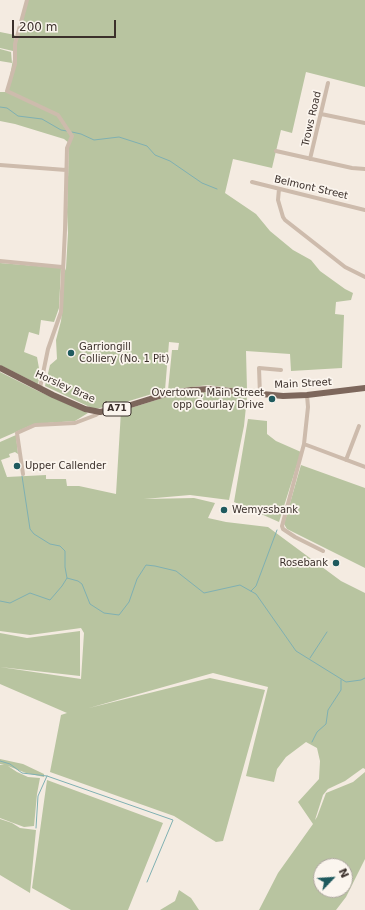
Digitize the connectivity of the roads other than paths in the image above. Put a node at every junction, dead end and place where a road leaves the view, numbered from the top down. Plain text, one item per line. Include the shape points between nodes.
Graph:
1 (27, 0) edge
2 (328, 83) dead end
3 (321, 114) junction
4 (365, 124) edge
5 (276, 151) dead end
6 (310, 159) junction
7 (0, 165) edge
8 (66, 170) junction
9 (365, 170) edge
10 (252, 182) dead end
11 (279, 189) junction
12 (365, 210) edge
13 (0, 261) edge
14 (62, 267) junction
15 (365, 277) edge
16 (0, 368) edge
17 (281, 370) dead end
18 (40, 388) junction
19 (365, 388) edge
20 (242, 392) joint
21 (260, 395) junction
22 (307, 395) junction
23 (100, 412) junction
24 (359, 426) dead end
25 (304, 444) junction
26 (346, 460) junction
27 (365, 467) edge
28 (23, 474) dead end
29 (323, 551) dead end

1 - 8 street via 15,44 15,64 7,91 58,115 72,136 67,148
2 - 3 street, Trows Road
3 - 4 street
3 - 6 street, Trows Road
5 - 6 street
6 - 9 street
7 - 8 street
8 - 14 street via 66,230
10 - 11 street, Belmont Street
11 - 12 street, Belmont Street
11 - 15 street via 278,200 285,220 345,266
13 - 14 street
14 - 18 street via 61,312 48,349
16 - 18 main road, Horsley Brae / A71
17 - 21 street via 259,368
18 - 23 main road, Horsley Brae / A71 via 85,409
19 - 22 main road, Main Street / A71
20 - 21 main road, Main Street / A71
20 - 23 main road, Horsley Brae / A71 via 191,390
21 - 22 main road, Main Street / A71
22 - 25 street
23 - 28 street via 75,423 35,426 17,433
24 - 26 street
25 - 26 street
25 - 29 street via 282,526 295,537
26 - 27 street

